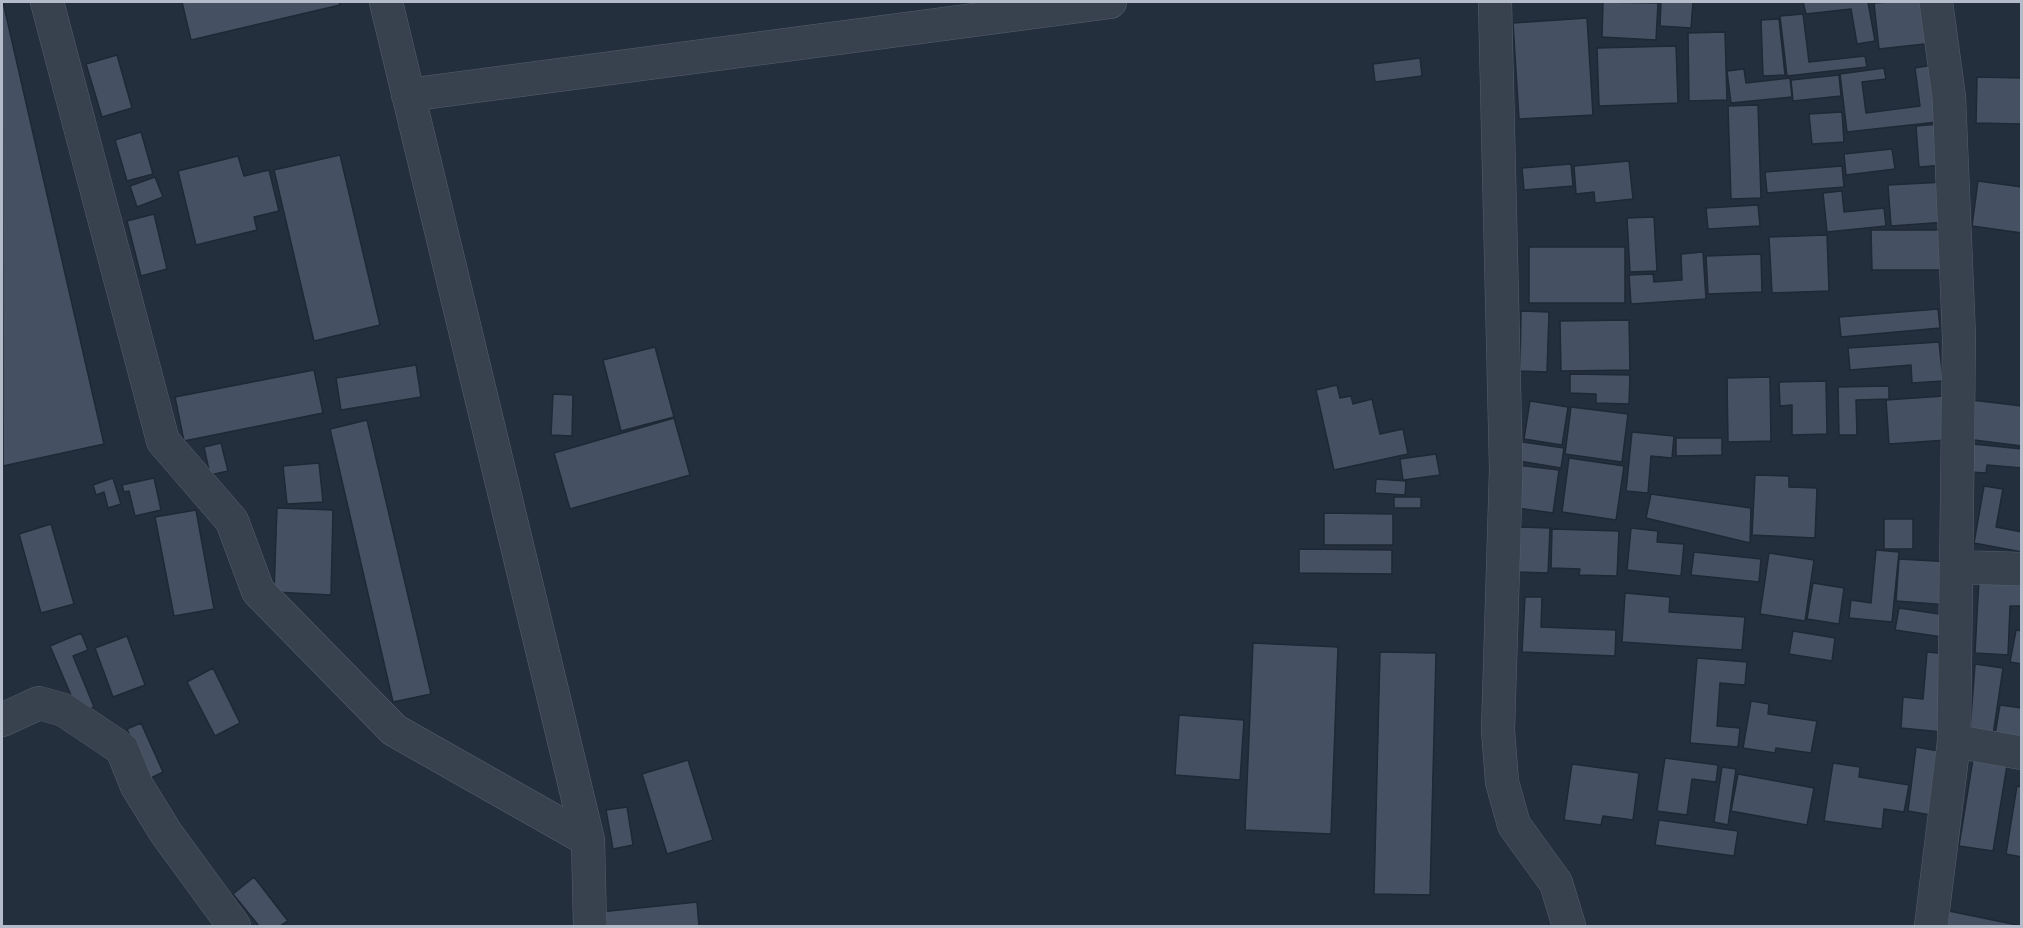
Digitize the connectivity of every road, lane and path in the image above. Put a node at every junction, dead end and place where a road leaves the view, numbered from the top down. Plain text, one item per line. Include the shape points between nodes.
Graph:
1 (47, 2) edge
2 (386, 2) edge
3 (1110, 2) edge
4 (1495, 2) edge
5 (1936, 2) edge
6 (408, 95) junction
7 (1956, 567) junction
8 (2022, 569) edge
9 (2, 720) edge
10 (1954, 741) junction
11 (2022, 753) edge
12 (588, 840) junction
13 (234, 927) edge
14 (590, 927) edge
15 (1569, 927) edge
16 (1931, 927) edge

1 - 12 street via 163,441 232,521 258,591 394,730
2 - 6 street
3 - 6 street
4 - 15 street via 1506,469 1498,730 1502,782 1514,825 1556,883
5 - 7 street via 1949,97 1959,337
6 - 12 street
7 - 8 street
7 - 10 street
9 - 13 street via 39,703 64,710 122,749 137,786 166,833
10 - 11 street
10 - 16 street
12 - 14 street

